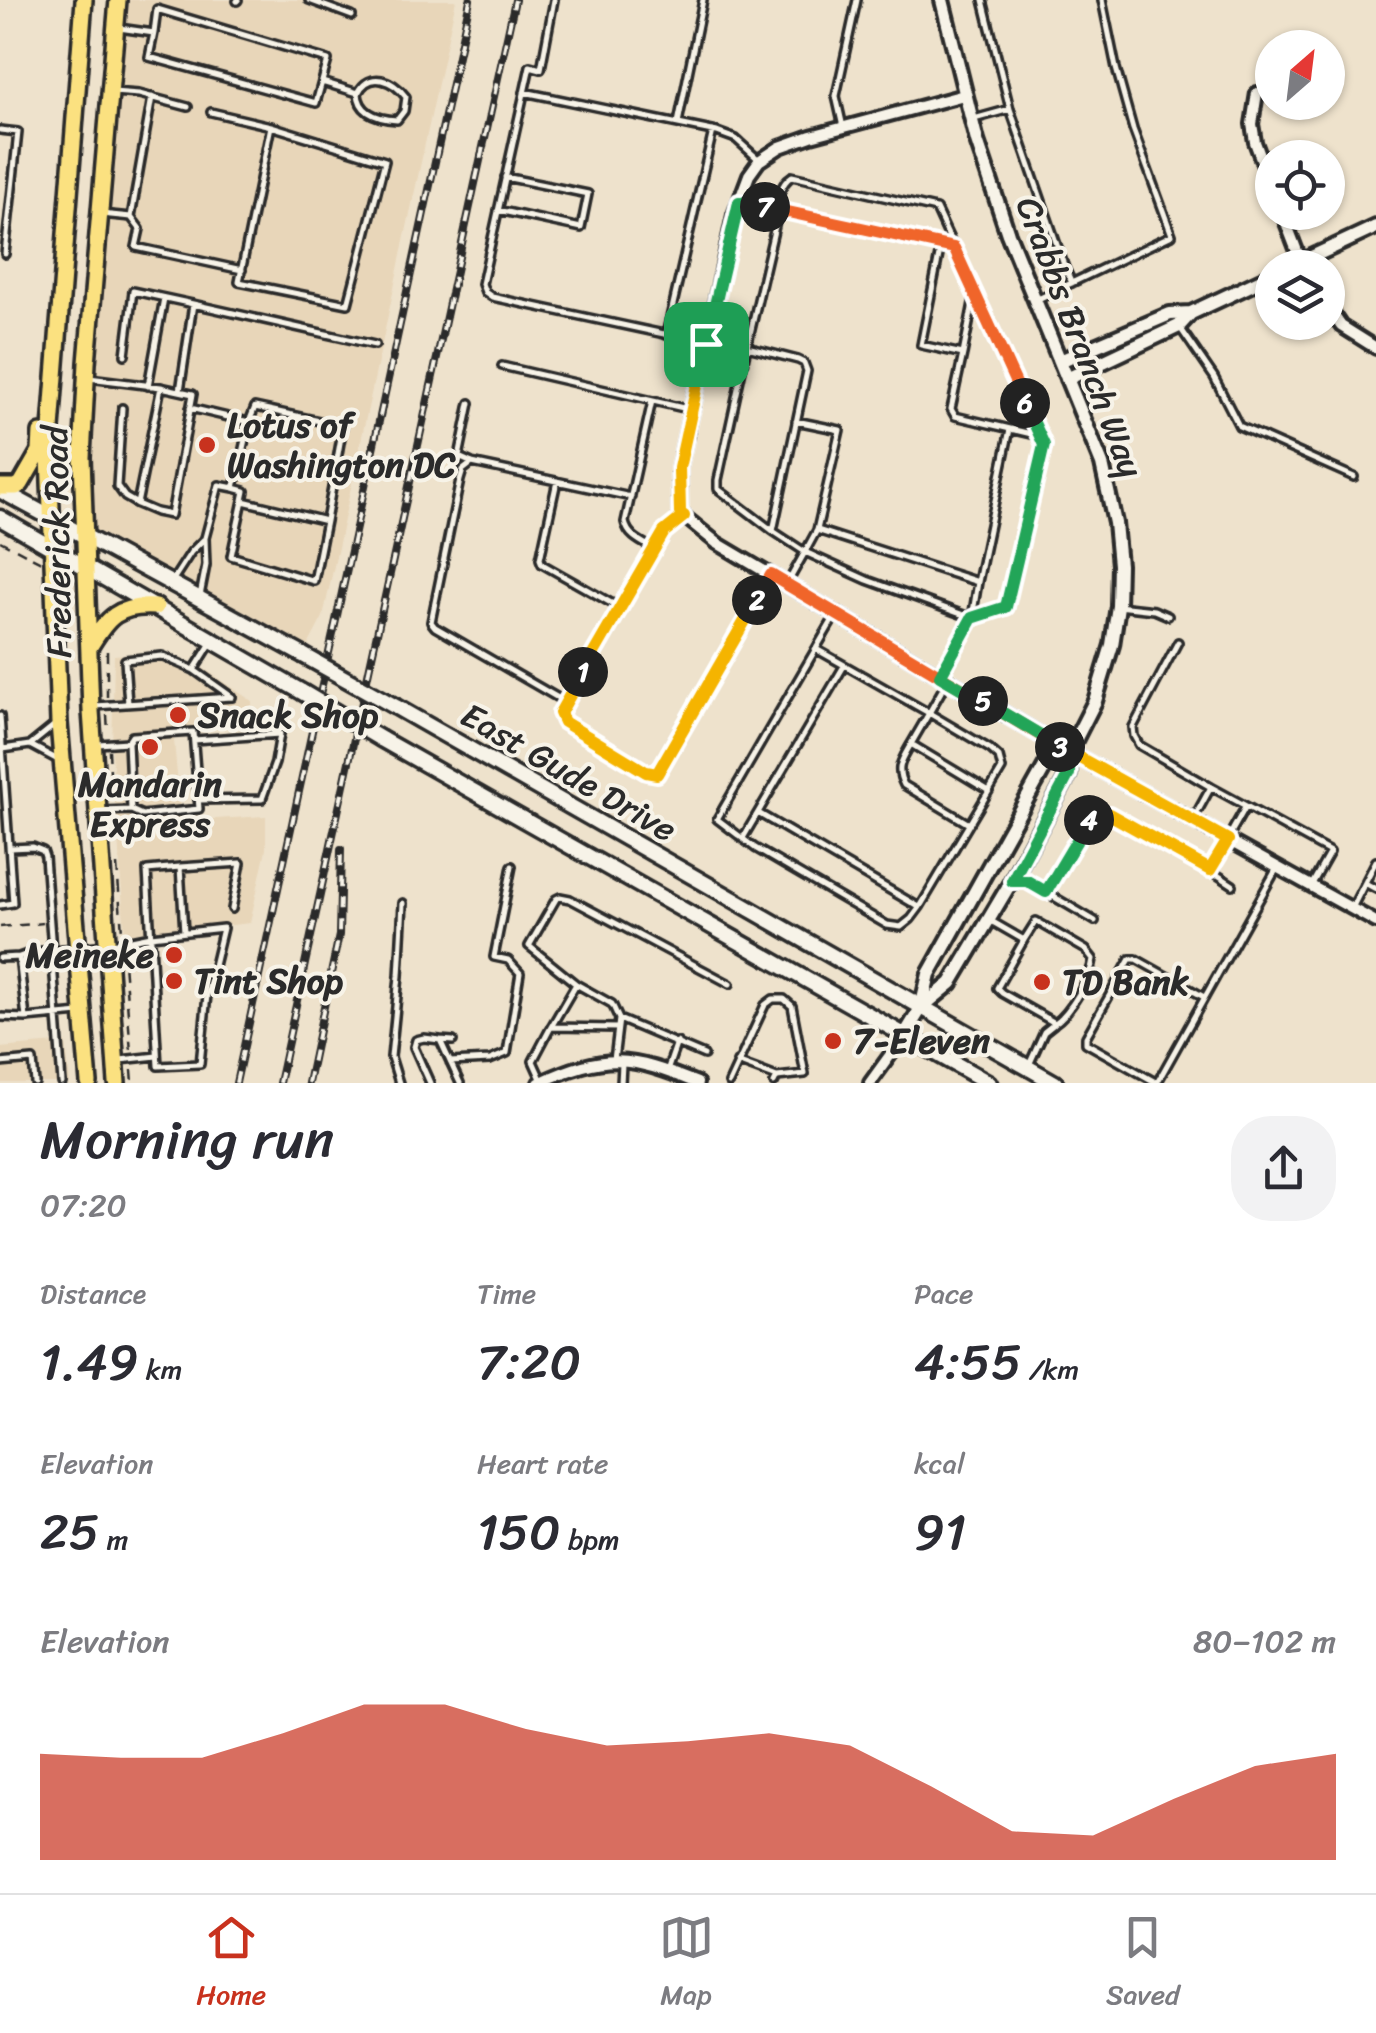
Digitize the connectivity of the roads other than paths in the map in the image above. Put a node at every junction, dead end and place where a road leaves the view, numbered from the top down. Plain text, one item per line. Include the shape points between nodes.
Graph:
1 (84, 0) edge
2 (118, 0) edge
3 (310, 0) edge
4 (554, 0) edge
5 (703, 0) edge
6 (857, 0) edge
7 (942, 0) edge
8 (984, 0) edge
9 (1102, 0) edge
10 (352, 16) dead end
11 (116, 28) junction
12 (154, 33) junction
13 (322, 82) junction
14 (110, 91) junction
15 (524, 92) junction
16 (358, 93) junction
17 (964, 95) junction
18 (152, 97) junction
19 (1255, 101) edge
20 (188, 107) dead end
21 (1010, 109) junction
22 (211, 112) dead end
23 (972, 120) junction
24 (678, 124) junction
25 (271, 126) junction
26 (843, 127) junction
27 (0, 130) edge
28 (713, 131) junction
29 (1255, 142) edge
30 (759, 161) junction
31 (505, 176) junction
32 (739, 202) junction
33 (498, 210) junction
34 (779, 210) junction
35 (100, 214) junction
36 (131, 217) junction
37 (1376, 227) edge
38 (3, 237) edge
39 (940, 245) junction
40 (954, 248) junction
41 (1329, 250) edge
42 (5, 254) dead end
43 (242, 270) junction
44 (1073, 283) junction
45 (1255, 283) edge
46 (975, 294) junction
47 (164, 298) junction
48 (1035, 300) junction
49 (192, 304) junction
50 (1191, 313) junction
51 (1179, 326) junction
52 (1345, 329) edge
53 (666, 335) junction
54 (707, 341) junction
55 (375, 346) dead end
56 (748, 347) junction
57 (1376, 348) edge
58 (963, 354) junction
59 (125, 355) dead end
60 (1060, 360) junction
61 (502, 366) dead end
62 (86, 378) junction
63 (1067, 379) junction
64 (148, 386) junction
65 (161, 387) junction
66 (180, 391) junction
67 (652, 400) junction
68 (470, 403) dead end
69 (53, 407) junction
70 (122, 408) dead end
71 (190, 408) junction
72 (692, 410) junction
73 (796, 421) junction
74 (249, 422) junction
75 (1010, 430) junction
76 (1040, 436) junction
77 (472, 463) junction
78 (1354, 477) dead end
79 (556, 481) junction
80 (234, 488) junction
81 (0, 489) edge
82 (631, 497) junction
83 (243, 501) junction
84 (137, 504) junction
85 (50, 516) junction
86 (684, 516) junction
87 (0, 518) edge
88 (326, 521) junction
89 (817, 530) junction
90 (773, 531) junction
91 (84, 535) junction
92 (205, 538) junction
93 (52, 549) junction
94 (654, 549) junction
95 (806, 552) junction
96 (86, 567) junction
97 (771, 575) junction
98 (978, 582) junction
99 (171, 583) junction
100 (786, 584) junction
101 (199, 599) junction
102 (1118, 606) junction
103 (156, 608) junction
104 (620, 608) junction
105 (836, 613) junction
106 (1168, 616) dead end
107 (972, 618) junction
108 (213, 640) junction
109 (1178, 642) dead end
110 (88, 648) junction
111 (816, 649) junction
112 (844, 666) junction
113 (194, 670) junction
114 (944, 678) junction
115 (565, 702) junction
116 (128, 704) junction
117 (99, 706) junction
118 (929, 713) junction
119 (0, 716) edge
120 (59, 723) junction
121 (194, 740) junction
122 (128, 742) junction
123 (101, 744) junction
124 (911, 744) junction
125 (30, 745) junction
126 (2, 749) edge
127 (1069, 752) junction
128 (62, 761) junction
129 (2, 778) edge
130 (1212, 787) junction
131 (989, 791) junction
132 (198, 800) junction
133 (1246, 806) junction
134 (132, 810) junction
135 (98, 812) junction
136 (758, 812) junction
137 (1193, 821) junction
138 (969, 824) junction
139 (743, 838) junction
140 (1228, 840) junction
141 (10, 848) junction
142 (1376, 862) edge
143 (512, 866) dead end
144 (180, 867) junction
145 (1277, 868) junction
146 (1210, 870) junction
147 (1012, 881) junction
148 (1365, 883) junction
149 (1233, 884) dead end
150 (1311, 886) junction
151 (1376, 890) edge
152 (1046, 892) junction
153 (403, 903) dead end
154 (0, 904) edge
155 (920, 908) junction
156 (232, 909) dead end
157 (1352, 909) junction
158 (989, 919) junction
159 (1095, 921) dead end
160 (1376, 922) edge
161 (184, 932) junction
162 (151, 936) junction
163 (1024, 940) junction
164 (115, 943) junction
165 (78, 948) junction
166 (52, 951) junction
167 (19, 957) junction
168 (0, 958) edge
169 (576, 984) junction
170 (730, 984) dead end
171 (1204, 997) junction
172 (921, 1008) junction
173 (83, 1013) junction
174 (57, 1016) junction
175 (0, 1017) edge
176 (26, 1018) junction
177 (619, 1019) junction
178 (1055, 1023) junction
179 (551, 1027) junction
180 (618, 1028) junction
181 (904, 1036) junction
182 (440, 1040) junction
183 (452, 1041) dead end
184 (677, 1042) junction
185 (704, 1055) dead end
186 (157, 1056) junction
187 (124, 1059) junction
188 (618, 1060) junction
189 (450, 1062) junction
190 (737, 1062) junction
191 (0, 1063) edge
192 (1028, 1068) junction
193 (667, 1071) junction
194 (775, 1080) edge
195 (540, 1082) edge
196 (35, 1083) edge
197 (62, 1083) edge
198 (89, 1083) edge
199 (117, 1083) edge
200 (399, 1083) edge
201 (430, 1083) edge
202 (460, 1083) edge
203 (622, 1083) edge
204 (696, 1083) edge
205 (729, 1083) edge
206 (870, 1083) edge
207 (989, 1083) edge
208 (1055, 1083) edge
209 (1157, 1083) edge

1 - 69 main road, Frederick Road
2 - 11 main road, Frederick Road
3 - 10 lane
4 - 15 lane via 541,69 530,66
5 - 24 lane
6 - 26 lane via 836,96
7 - 17 street, Crabbs Branch Way
8 - 21 lane
9 - 44 lane via 1133,130 1172,236
11 - 12 lane
11 - 14 main road, Frederick Road
12 - 13 lane via 150,57 316,104
12 - 13 lane via 158,9 328,60
13 - 16 lane
14 - 18 lane
14 - 35 main road, Frederick Road
15 - 24 lane
15 - 31 lane
16 - 16 lane via 367,112 382,119 398,120 404,111 400,88 384,81 370,80
17 - 23 street, Crabbs Branch Way
17 - 26 street
18 - 20 lane
18 - 36 lane
19 - 29 street
21 - 23 lane
21 - 44 lane
22 - 25 lane
23 - 48 street, Crabbs Branch Way
24 - 28 lane
25 - 43 lane
25 - 43 lane via 385,161 348,304 239,282
26 - 30 street via 780,147
27 - 38 lane via 18,132
28 - 30 lane via 736,140
28 - 53 lane
30 - 32 street
31 - 33 lane
31 - 33 lane via 588,194 581,228
32 - 34 lane
32 - 54 street
33 - 53 lane via 484,292
34 - 39 lane
34 - 40 lane via 784,181 792,176 936,209
34 - 56 lane
35 - 36 lane
35 - 62 main road, Frederick Road
36 - 43 lane via 140,228 136,246
37 - 41 street
38 - 42 lane
39 - 40 lane
39 - 58 lane via 921,344
40 - 46 lane
44 - 48 lane
45 - 50 street
46 - 58 lane
46 - 76 lane
47 - 49 lane
47 - 59 lane via 133,291
47 - 64 lane
48 - 60 street, Crabbs Branch Way
49 - 55 lane
49 - 66 lane
50 - 51 street
50 - 60 street via 1170,314
51 - 63 street
51 - 78 lane via 1239,426
52 - 57 street
53 - 54 lane
54 - 56 lane
54 - 72 street
56 - 73 lane via 804,364
56 - 90 lane via 718,489
58 - 75 lane via 954,416
60 - 63 street, Crabbs Branch Way
61 - 67 lane
62 - 64 lane
62 - 91 main road, Frederick Road
63 - 102 street, Crabbs Branch Way via 1102,464 1112,508
64 - 65 lane
65 - 66 lane
65 - 84 lane
66 - 71 lane via 193,394
67 - 72 lane
67 - 82 lane
68 - 77 lane via 459,457
69 - 81 main road via 30,472 18,486
69 - 85 main road, Frederick Road
70 - 84 lane via 116,486
71 - 74 lane
71 - 84 lane via 171,514
72 - 86 street via 679,468
73 - 89 lane via 840,430
73 - 90 lane
74 - 80 lane
74 - 88 lane via 255,407 343,426
75 - 76 lane
75 - 98 lane
76 - 107 lane via 1044,445 1006,607
77 - 79 lane
77 - 115 lane via 460,480 431,622
79 - 82 lane
79 - 104 lane via 542,564
80 - 83 lane via 245,491
80 - 92 lane via 219,485
81 - 85 main road, East Gude Drive
82 - 94 lane via 627,530
83 - 88 lane
83 - 88 lane via 231,556 314,581
85 - 91 main road, East Gude Drive
85 - 93 main road, Frederick Road
86 - 94 lane
86 - 97 street
87 - 93 main road, East Gude Drive
89 - 95 lane
89 - 98 lane
90 - 95 lane
91 - 96 main road, Frederick Road
91 - 99 main road, East Gude Drive
92 - 99 lane
92 - 101 lane
93 - 96 main road, East Gude Drive
93 - 120 main road, Frederick Road
94 - 104 lane
95 - 100 lane
95 - 107 lane
96 - 103 main road, East Gude Drive
96 - 110 main road, Frederick Road
97 - 100 street
97 - 115 lane via 657,774 564,722
98 - 107 lane
99 - 101 main road, East Gude Drive
100 - 105 street
101 - 172 main road, East Gude Drive, bridge
102 - 106 lane
102 - 127 street, Crabbs Branch Way via 1096,701
103 - 108 main road, East Gude Drive
103 - 110 main road via 117,613
104 - 115 lane
105 - 111 lane
105 - 114 street
107 - 114 lane
108 - 113 lane
108 - 181 main road, East Gude Drive, bridge
109 - 130 lane via 1134,736
110 - 117 main road, Frederick Road
111 - 112 lane
111 - 139 lane via 717,819
112 - 118 lane
112 - 136 lane
113 - 116 lane via 162,656 125,660
113 - 116 lane via 232,697
114 - 118 lane
114 - 127 street
116 - 117 lane
117 - 123 main road, Frederick Road
118 - 124 lane
118 - 131 lane via 999,757 1002,769
119 - 126 lane
120 - 125 lane
120 - 128 main road, Frederick Road
121 - 122 lane via 194,732 132,736
121 - 132 lane
121 - 132 lane via 280,734 262,799
122 - 123 lane
122 - 134 lane
123 - 135 main road, Frederick Road
124 - 131 lane
124 - 138 lane via 899,765 904,785
125 - 126 lane
125 - 128 lane
126 - 129 lane
127 - 137 street
127 - 147 street, Crabbs Branch Way via 1069,774
127 - 172 street, Crabbs Branch Way via 1048,761 929,974
128 - 165 main road, Frederick Road
129 - 141 lane
130 - 133 lane
130 - 137 lane
131 - 138 lane
132 - 134 lane via 199,809 142,815
133 - 140 lane
133 - 150 lane via 1330,852
134 - 135 lane
135 - 164 main road, Frederick Road
136 - 139 lane
136 - 155 lane
137 - 140 street
138 - 155 lane
139 - 155 lane via 886,926 901,927
140 - 145 street
140 - 146 lane
141 - 154 lane via 13,904
141 - 166 lane via 43,851
142 - 148 lane
143 - 189 lane via 494,957 520,973 506,1054
144 - 156 lane via 241,863
144 - 161 lane
144 - 162 lane via 147,870
145 - 150 street
145 - 171 lane
146 - 149 lane
146 - 152 lane via 1109,814 1090,818
147 - 152 lane
147 - 158 street, Crabbs Branch Way
148 - 151 lane
148 - 157 lane
150 - 157 street
152 - 159 lane
153 - 200 lane via 391,1057
157 - 160 street
158 - 163 lane
158 - 172 street, Crabbs Branch Way via 951,983
161 - 162 lane
161 - 186 lane via 223,928 200,1064 158,1066
162 - 164 lane
162 - 186 lane
163 - 178 lane via 997,988
163 - 178 lane via 1036,921 1093,958
164 - 165 lane
164 - 187 main road, Frederick Road
165 - 166 lane
165 - 173 main road, Frederick Road
166 - 167 lane
166 - 174 lane
167 - 168 lane
167 - 176 lane
169 - 170 lane via 529,946 560,896
169 - 177 lane via 612,1004
169 - 179 lane
171 - 209 lane
171 - 209 lane via 1130,959 1086,1037 1086,1043
172 - 181 street
172 - 192 main road, East Gude Drive
173 - 174 lane
173 - 198 main road, Frederick Road
174 - 176 lane
174 - 197 lane
175 - 176 lane
177 - 180 lane
177 - 184 lane
178 - 192 lane
179 - 180 lane
179 - 195 lane via 533,1062
180 - 188 lane
181 - 206 street
181 - 207 main road, East Gude Drive
182 - 183 lane
182 - 189 lane
182 - 201 lane via 416,1040 414,1047
184 - 185 lane
184 - 193 lane
186 - 187 lane
187 - 199 main road, Frederick Road
188 - 193 street
188 - 195 street
188 - 203 lane
189 - 202 lane
190 - 194 lane
190 - 194 lane via 765,1006 784,999 792,1006 805,1074
190 - 205 lane
191 - 196 lane via 32,1060
192 - 208 main road, East Gude Drive
193 - 204 street

